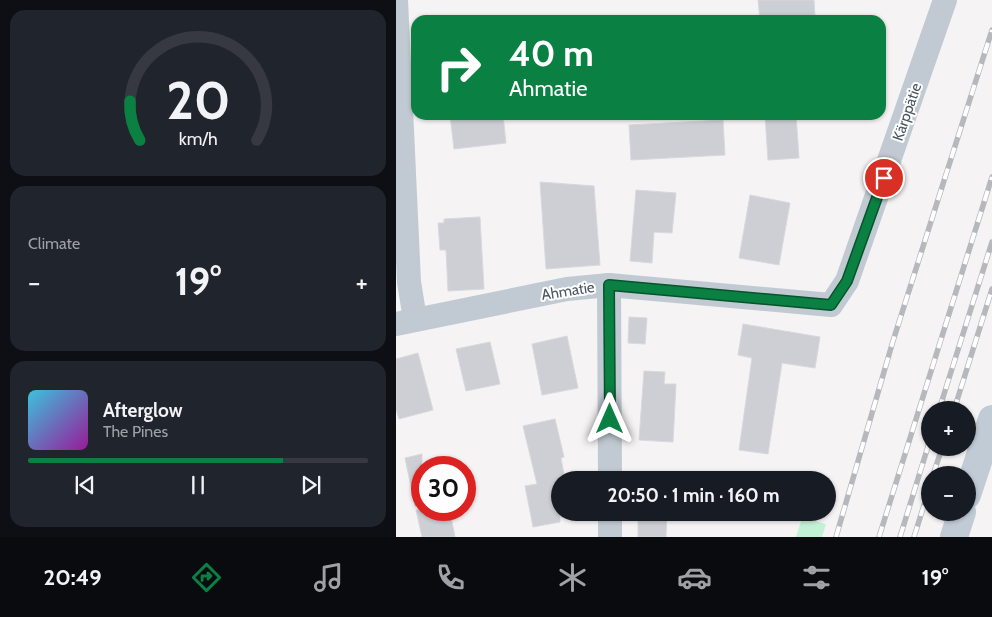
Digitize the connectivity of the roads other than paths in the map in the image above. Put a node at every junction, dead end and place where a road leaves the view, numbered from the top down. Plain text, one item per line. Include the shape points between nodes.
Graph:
1 (396, 0) edge
2 (945, 0) edge
3 (609, 285) junction
4 (831, 305) joint
5 (406, 322) edge
6 (992, 419) edge
7 (976, 468) edge
8 (610, 471) edge
9 (610, 521) edge
10 (959, 521) edge
11 (610, 537) edge
12 (954, 537) edge

1 - 5 street via 409,282
2 - 4 street, Kärppätie via 847,281
3 - 4 street, Ahmatie
3 - 5 street, Ahmatie via 567,289
3 - 8 street
6 - 7 main road
9 - 11 street
10 - 12 main road

